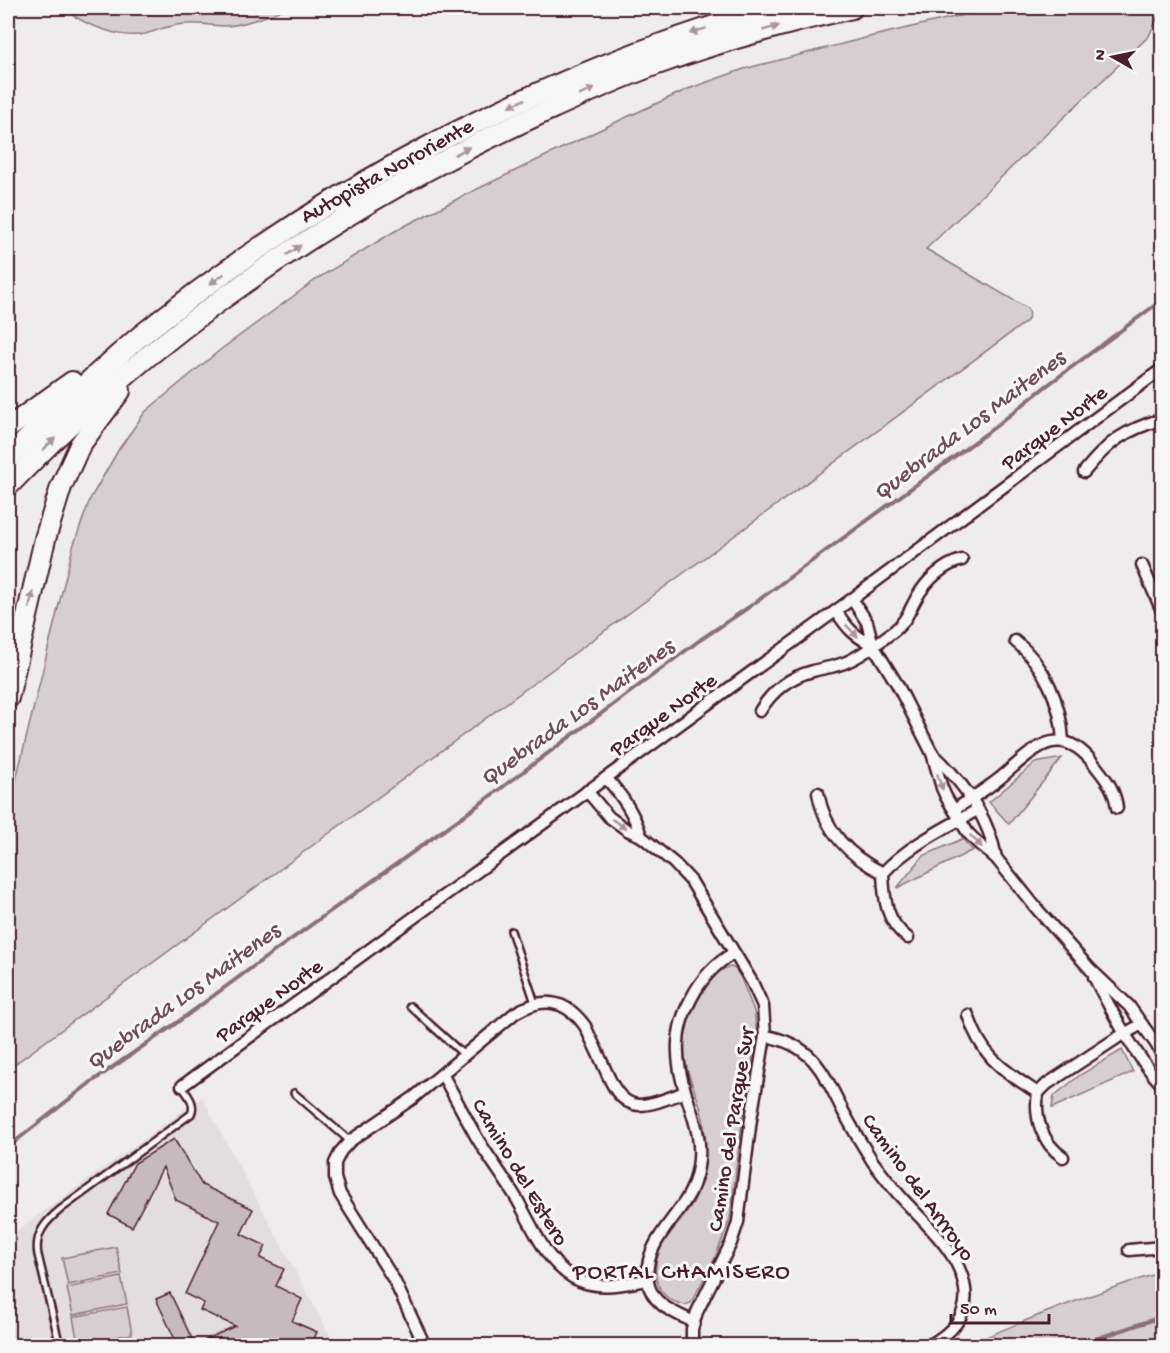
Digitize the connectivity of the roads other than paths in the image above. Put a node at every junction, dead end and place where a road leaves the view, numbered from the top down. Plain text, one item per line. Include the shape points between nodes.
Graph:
1 (774, 8) edge
2 (852, 8) edge
3 (137, 339) junction
4 (164, 343) junction
5 (1162, 372) edge
6 (1162, 419) edge
7 (8, 428) edge
8 (8, 458) edge
9 (1084, 472) dead end
10 (8, 486) edge
11 (962, 560) dead end
12 (1142, 565) dead end
13 (852, 599) junction
14 (836, 611) junction
15 (1162, 612) edge
16 (1015, 641) dead end
17 (873, 645) junction
18 (8, 698) edge
19 (760, 711) dead end
20 (1063, 741) junction
21 (932, 753) junction
22 (606, 777) junction
23 (587, 792) junction
24 (819, 793) dead end
25 (971, 799) junction
26 (1117, 808) dead end
27 (954, 810) junction
28 (977, 810) junction
29 (960, 820) junction
30 (641, 836) junction
31 (996, 858) junction
32 (883, 873) junction
33 (511, 931) dead end
34 (908, 938) dead end
35 (734, 953) junction
36 (1090, 969) junction
37 (535, 1004) junction
38 (410, 1006) dead end
39 (968, 1015) dead end
40 (1142, 1024) junction
41 (1124, 1034) junction
42 (765, 1036) junction
43 (1159, 1042) edge
44 (1138, 1053) junction
45 (464, 1055) junction
46 (1162, 1055) edge
47 (442, 1074) junction
48 (1162, 1085) edge
49 (182, 1086) joint
50 (685, 1092) junction
51 (294, 1093) dead end
52 (1038, 1093) junction
53 (350, 1142) junction
54 (1063, 1157) dead end
55 (1162, 1247) edge
56 (1129, 1250) dead end
57 (648, 1280) junction
58 (694, 1322) junction
59 (60, 1346) edge
60 (425, 1346) edge
61 (692, 1346) edge
62 (928, 1346) edge

1 -> 3 highway, Autopista Nororiente via 606,64 434,144 309,216
4 -> 2 highway, Autopista Nororiente via 306,241 418,174 493,136 657,64 771,28
3 - 7 highway
3 - 8 highway, Autopista Nororiente
10 -> 4 highway, Autopista Nororiente via 65,428
18 -> 4 highway via 50,522 69,467 116,395
5 - 13 street, Parque Norte
6 - 9 street via 1119,437
11 - 17 street via 934,576 906,619
12 - 15 street
13 - 14 street, Parque Norte
13 - 17 street via 867,622
14 -> 17 street via 852,633
14 - 22 street, Parque Norte
16 - 20 street via 1030,654 1050,687
17 - 19 street via 847,662 791,679 773,693
17 - 21 street
20 - 25 street via 1027,755
20 - 26 street via 1086,754 1106,779
21 - 25 street
21 -> 27 street via 942,788
22 - 23 street, Parque Norte
22 - 30 street via 627,803
23 -> 30 street, Camino del Parque Sur via 616,823
23 - 49 street, Parque Norte
24 - 32 street via 825,819 836,837 857,858
25 - 27 street
25 - 28 street
27 - 29 street
28 - 29 street
28 - 31 street
29 -> 31 street via 974,840
29 - 32 street via 916,844
30 - 35 street, Camino del Parque Sur via 690,881
31 - 36 street
32 - 34 street via 888,913
33 - 37 lane
35 - 42 street, Camino del Parque Sur via 760,997
35 - 50 street via 708,973 683,1015 677,1050
36 - 40 street
36 - 41 street
37 - 45 street via 515,1013
37 - 50 street via 558,1004 579,1018 610,1080 626,1101 647,1104
38 - 45 lane
39 - 52 street via 976,1037 991,1059
40 - 41 street
40 - 43 street
41 - 44 street
41 - 52 street
42 - 58 street, Camino del Parque Sur via 738,1222
42 - 62 street, Camino del Arrroyo via 790,1043 814,1061 874,1163 956,1262 965,1289 963,1313 949,1333
43 - 44 street
43 - 46 street
44 - 48 street
45 - 47 street
47 - 53 street
47 - 57 street, Camino del Estero via 541,1243 564,1272 596,1286
49 - 59 lane via 192,1102 191,1114 61,1209 45,1223 38,1237 38,1255
50 - 57 street via 700,1139 700,1159 687,1199 657,1240
51 - 53 lane
52 - 54 street via 1036,1110 1043,1135
53 - 60 street via 335,1163 337,1186 394,1280
55 - 56 street
57 - 58 street via 658,1302
58 - 61 street, Camino del Parque Sur

